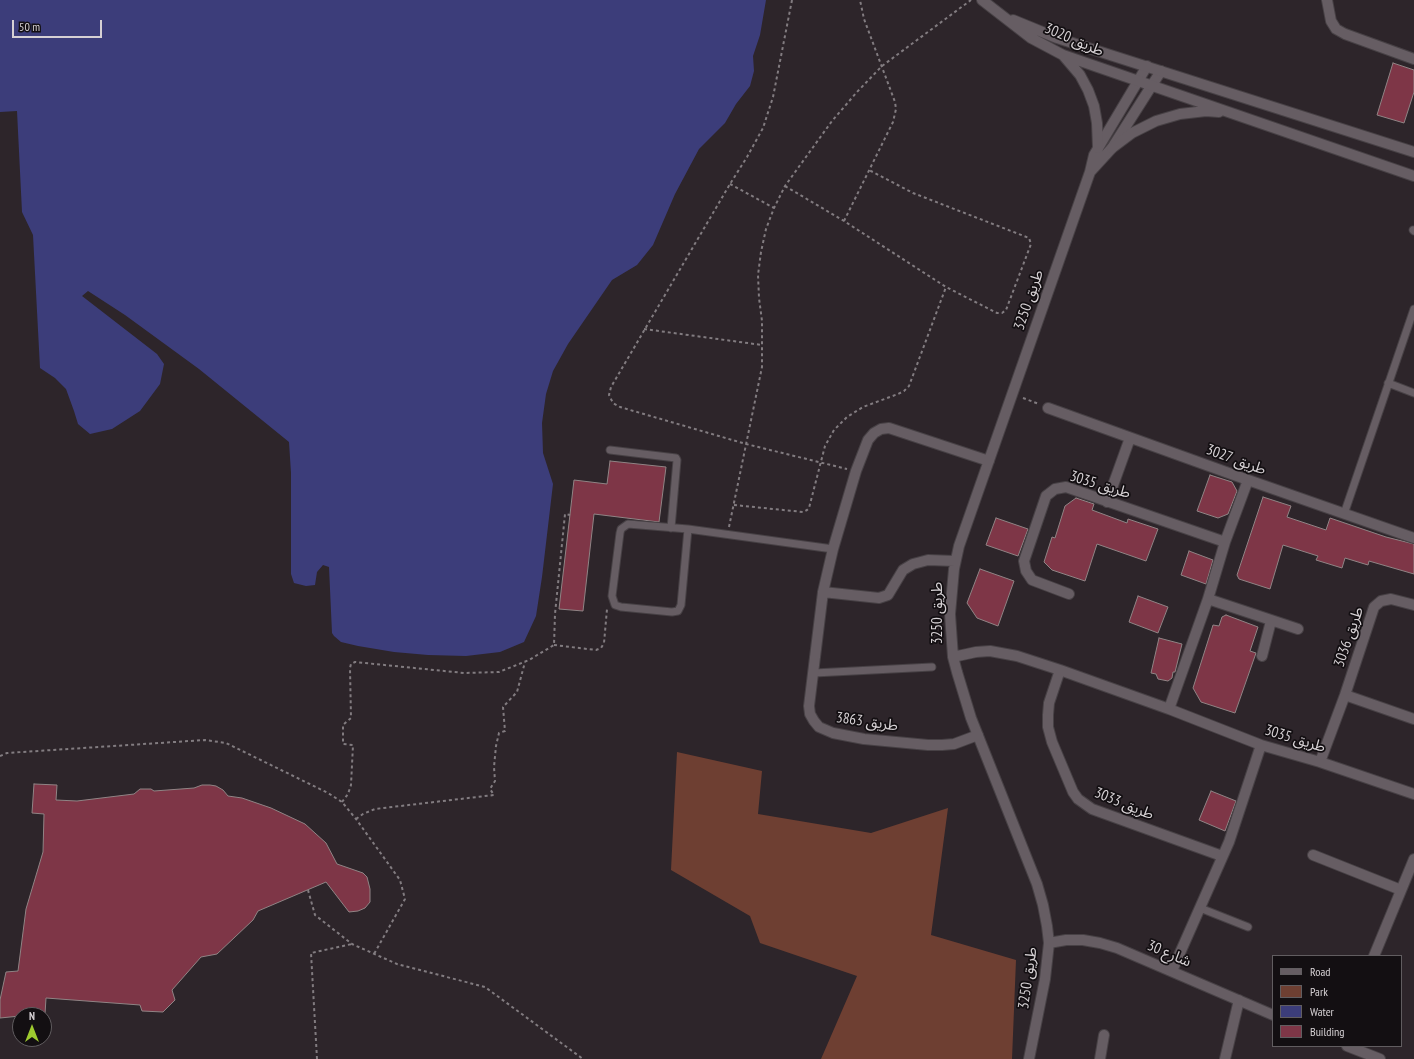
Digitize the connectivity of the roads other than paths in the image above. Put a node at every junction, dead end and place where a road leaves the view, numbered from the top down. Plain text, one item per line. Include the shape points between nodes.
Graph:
1 (982, 0) edge
2 (1327, 0) edge
3 (1002, 15) junction
4 (1063, 55) junction
5 (1414, 60) edge
6 (1147, 66) junction
7 (1161, 71) junction
8 (1138, 81) junction
9 (1152, 86) junction
10 (1232, 112) junction
11 (1098, 148) junction
12 (1112, 148) junction
13 (1414, 152) edge
14 (1090, 172) junction
15 (1414, 176) edge
16 (1414, 309) edge
17 (1388, 383) junction
18 (1414, 393) edge
19 (1048, 408) road end
20 (1130, 438) junction
21 (610, 450) dead end
22 (989, 461) junction
23 (1248, 480) junction
24 (1107, 502) junction
25 (1344, 514) junction
26 (671, 528) junction
27 (688, 529) junction
28 (1414, 538) edge
29 (1225, 542) junction
30 (833, 549) junction
31 (955, 561) junction
32 (823, 592) junction
33 (1070, 594) dead end
34 (1208, 599) junction
35 (1414, 605) edge
36 (1271, 621) junction
37 (1298, 629) dead end
38 (1262, 656) dead end
39 (953, 657) junction
40 (932, 667) dead end
41 (1060, 670) junction
42 (814, 673) junction
43 (1345, 695) junction
44 (1169, 709) junction
45 (1414, 719) edge
46 (978, 735) junction
47 (1261, 745) junction
48 (1320, 762) junction
49 (1414, 794) edge
50 (1313, 855) dead end
51 (1222, 856) junction
52 (1414, 859) edge
53 (1402, 890) junction
54 (1200, 908) junction
55 (1248, 927) dead end
56 (1049, 943) junction
57 (1374, 955) edge
58 (1172, 972) junction
59 (1239, 1000) junction
60 (1272, 1015) edge
61 (1104, 1035) dead end
62 (1350, 1047) edge
63 (1029, 1059) edge
64 (1100, 1059) edge
65 (1225, 1059) edge
66 (1380, 1059) edge

1 - 3 street
2 - 5 street via 1331,21 1336,28 1345,34
3 - 4 street, طريق 3020 via 1031,38
3 - 6 street, طريق 3020 via 1057,38
4 - 8 street, طريق 3020
4 - 11 street via 1080,75 1088,90 1097,123
6 - 7 street, طريق 3020
6 - 8 street, طريق 3250
7 - 9 street, طريق 3250
7 - 13 street, طريق 3020
8 - 9 street, طريق 3020
8 - 11 street, طريق 3250
9 - 10 street, طريق 3020
9 - 12 street, طريق 3250
10 - 12 street via 1180,114 1156,121 1132,133
10 - 15 street, طريق 3020
11 - 14 street, طريق 3250
12 - 14 street, طريق 3250
14 - 22 street, طريق 3250
16 - 17 lane
17 - 18 lane
17 - 25 lane
19 - 20 street, طريق 3027
20 - 23 street, طريق 3027
20 - 24 street
21 - 26 lane via 677,459
22 - 30 street, طريق 3863 via 889,428 881,429 868,440
22 - 31 street, طريق 3250
23 - 25 street, طريق 3027
23 - 29 street
24 - 29 street, طريق 3035
24 - 33 street, طريق 3035 via 1066,487 1055,489 1046,496 1024,561 1026,572 1032,580
25 - 28 street, طريق 3027
26 - 27 lane
26 - 27 lane via 628,524 621,529 612,599 615,605 678,611 681,604
27 - 30 lane
29 - 34 street
30 - 32 street, طريق 3863
31 - 32 street via 928,560 913,564 903,570 888,595 879,598
31 - 39 street, طريق 3250 via 950,614
32 - 42 street, طريق 3863
34 - 36 street
34 - 44 street
35 - 43 street, طريق 3036 via 1391,598 1381,601 1374,607
36 - 37 street
36 - 38 street
39 - 41 street, طريق 3035 via 976,652 1001,653
39 - 46 street, طريق 3250
40 - 42 lane
41 - 44 street, طريق 3035
41 - 51 street, طريق 3033 via 1049,703 1048,728 1078,799 1092,809
42 - 46 street, طريق 3863 via 810,714 819,728 826,732 864,739 928,745 954,744
43 - 45 street
43 - 48 street, طريق 3036
44 - 47 street, طريق 3035
46 - 56 street, طريق 3250 via 1037,884
47 - 48 street, طريق 3035
47 - 51 street
48 - 49 street, طريق 3035
50 - 53 street
51 - 54 street
52 - 53 street
53 - 57 street
54 - 55 lane
54 - 58 street
56 - 58 street, شارع 30 via 1083,940 1100,943
56 - 63 street, طريق 3250 via 1045,979
58 - 59 street, شارع 30
59 - 60 street, شارع 30
59 - 65 street
61 - 64 street
62 - 66 street

